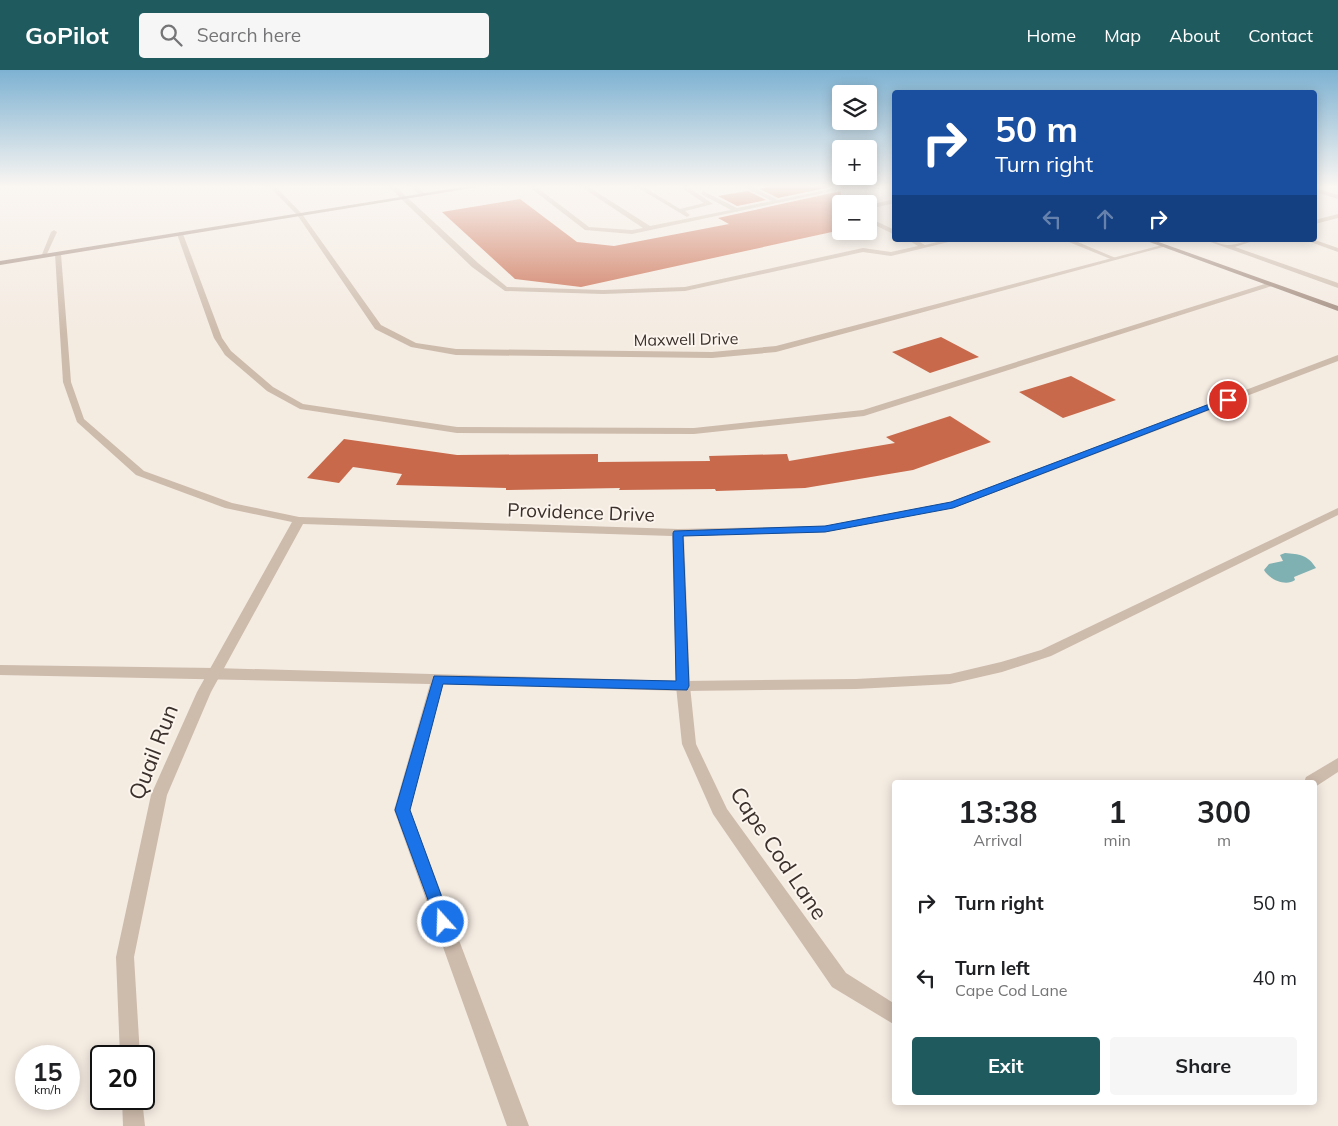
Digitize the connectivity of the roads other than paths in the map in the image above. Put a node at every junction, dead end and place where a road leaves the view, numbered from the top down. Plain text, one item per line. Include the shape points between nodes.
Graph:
1 (52, 235) edge
2 (172, 235) edge
3 (180, 235) edge
4 (314, 235) edge
5 (443, 235) edge
6 (1338, 240) edge
7 (914, 242) edge
8 (945, 242) edge
9 (1072, 242) edge
10 (1155, 242) edge
11 (1214, 242) edge
12 (1246, 242) edge
13 (1314, 242) edge
14 (1322, 245) junction
15 (924, 247) junction
16 (1228, 247) junction
17 (1338, 250) edge
18 (58, 254) junction
19 (43, 256) junction
20 (1115, 259) junction
21 (0, 263) edge
22 (1271, 285) junction
23 (1338, 286) edge
24 (1338, 309) edge
25 (1338, 358) edge
26 (1338, 511) edge
27 (299, 520) junction
28 (678, 533) junction
29 (0, 670) edge
30 (214, 673) junction
31 (438, 680) junction
32 (683, 686) junction
33 (1338, 764) edge
34 (1314, 780) edge
35 (892, 1013) edge
36 (129, 1045) edge
37 (133, 1110) edge
38 (134, 1126) edge
39 (518, 1126) edge

1 - 19 street
2 - 18 main road
3 - 22 street via 218,338 228,354 270,389 300,406 457,430 694,431 864,413
4 - 20 street, Maxwell Drive via 378,327 414,345 456,352 712,354 776,349
5 - 15 street via 505,289 602,292 685,289 863,250 891,254
6 - 14 street
7 - 15 street
8 - 15 street
9 - 20 street
10 - 20 street, Maxwell Drive
10 - 22 main road
11 - 16 street
12 - 16 street
13 - 14 street
14 - 17 street
16 - 23 street
18 - 19 main road
18 - 27 street, Providence Drive via 67,382 80,420 140,473 229,506
19 - 21 main road
22 - 24 main road
25 - 28 street, Providence Drive via 953,505 825,529
26 - 32 street via 1046,653 1002,667 950,679 856,684
27 - 28 street, Providence Drive
27 - 30 street, Quail Run
28 - 32 street, Cape Cod Lane
29 - 30 street
30 - 31 street
30 - 36 street, Quail Run via 158,795 125,957
31 - 32 street
31 - 39 street via 402,810
32 - 35 street, Cape Cod Lane via 689,744 721,814 839,980
33 - 34 street
37 - 38 street

